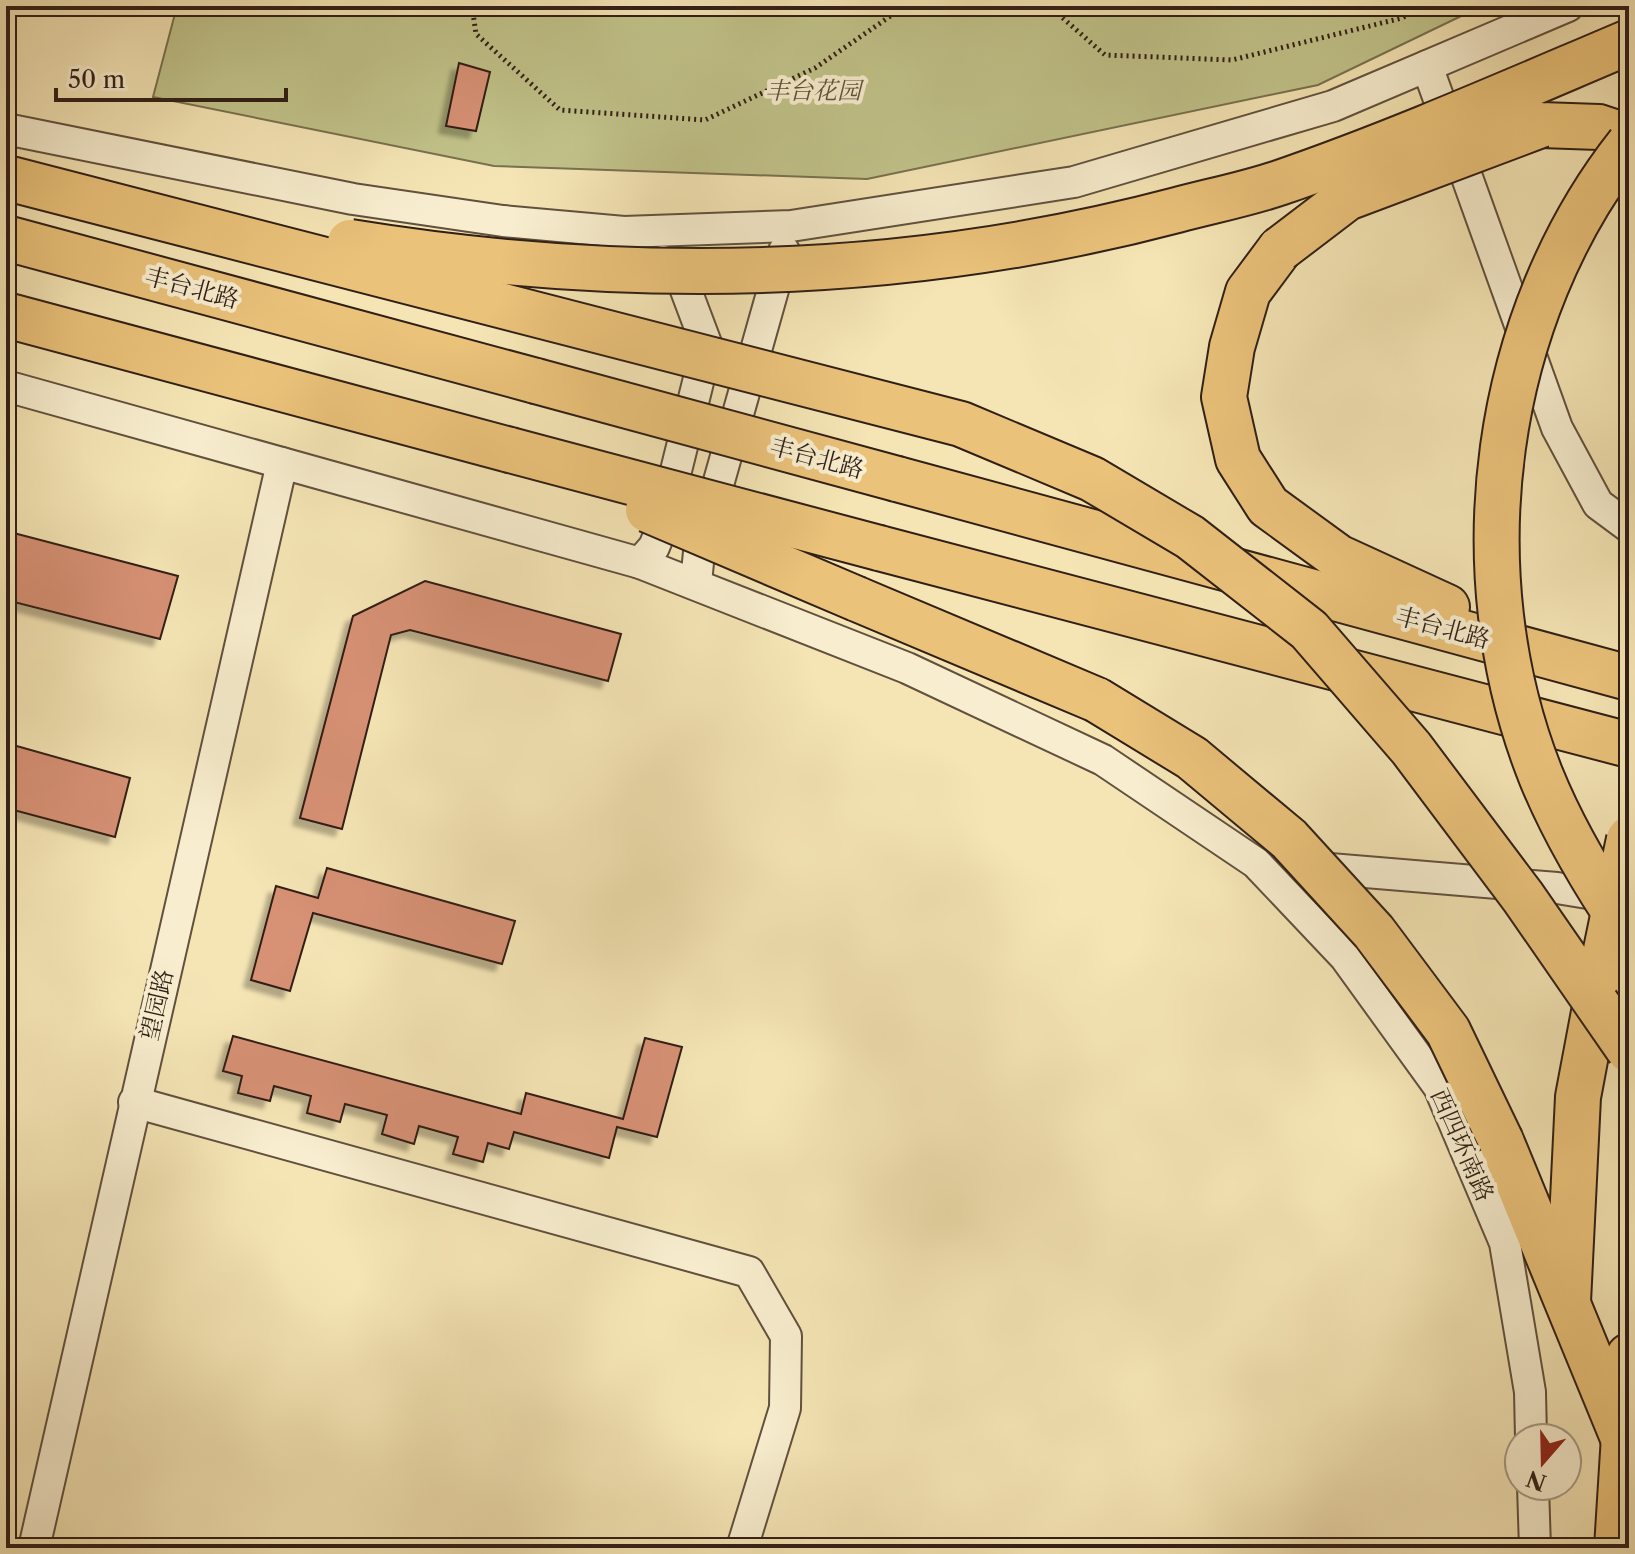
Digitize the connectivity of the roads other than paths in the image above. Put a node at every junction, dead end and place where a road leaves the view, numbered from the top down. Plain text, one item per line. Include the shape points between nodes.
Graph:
1 (1568, 6) edge
2 (1629, 42) edge
3 (1427, 66) junction
4 (6, 129) edge
5 (1629, 137) edge
6 (1629, 144) edge
7 (9, 179) edge
8 (791, 226) junction
9 (624, 232) junction
10 (6, 238) edge
11 (6, 315) edge
12 (6, 386) edge
13 (510, 450) junction
14 (282, 463) junction
15 (1629, 527) edge
16 (640, 563) junction
17 (696, 583) junction
18 (1562, 660) junction
19 (1629, 678) edge
20 (1629, 745) edge
21 (1629, 839) edge
22 (1256, 863) junction
23 (1629, 899) edge
24 (1629, 934) edge
25 (1629, 1050) edge
26 (134, 1102) junction
27 (1568, 1302) junction
28 (1629, 1356) edge
29 (1531, 1422) edge
30 (1623, 1438) junction
31 (1534, 1502) edge
32 (34, 1548) edge
33 (742, 1548) edge
34 (1535, 1548) edge
35 (1617, 1548) edge

1 - 3 street
2 - 7 highway, bridge via 1276,184 1090,233 910,262 741,273 563,268 354,243
3 - 8 street via 1333,106 1074,182
3 - 15 street via 1557,428 1598,504
4 - 9 street via 353,199
5 - 18 highway, bridge via 1599,127 1541,125 1347,198 1280,249 1248,292 1224,397 1238,459 1268,506 1338,557
6 - 24 highway, bridge via 1604,175 1549,278 1513,384 1498,487 1497,592 1513,681 1540,774 1583,866
7 - 25 highway, bridge via 961,424 1092,479 1190,537 1309,630 1411,748
8 - 9 street
8 - 17 street via 699,552
9 - 16 street via 656,253 684,285 707,346 662,527
10 - 18 highway, 丰台北路, bridge
11 - 13 highway
12 - 14 street
13 - 20 highway, bridge
13 - 27 highway, bridge via 1097,700 1192,758 1289,839 1363,920 1448,1031
14 - 16 street
14 - 26 street, 望园路
16 - 17 street
17 - 22 street via 907,668 1103,760
18 - 19 highway, 丰台北路
21 - 27 highway, bridge via 1578,1097
22 - 23 street via 1557,888
22 - 29 street, 西四环南路 via 1345,957 1439,1087 1505,1243
26 - 32 street, 望园路
26 - 33 street via 749,1272 786,1336 785,1408
27 - 30 highway
28 - 30 highway
30 - 35 highway
31 - 34 street

